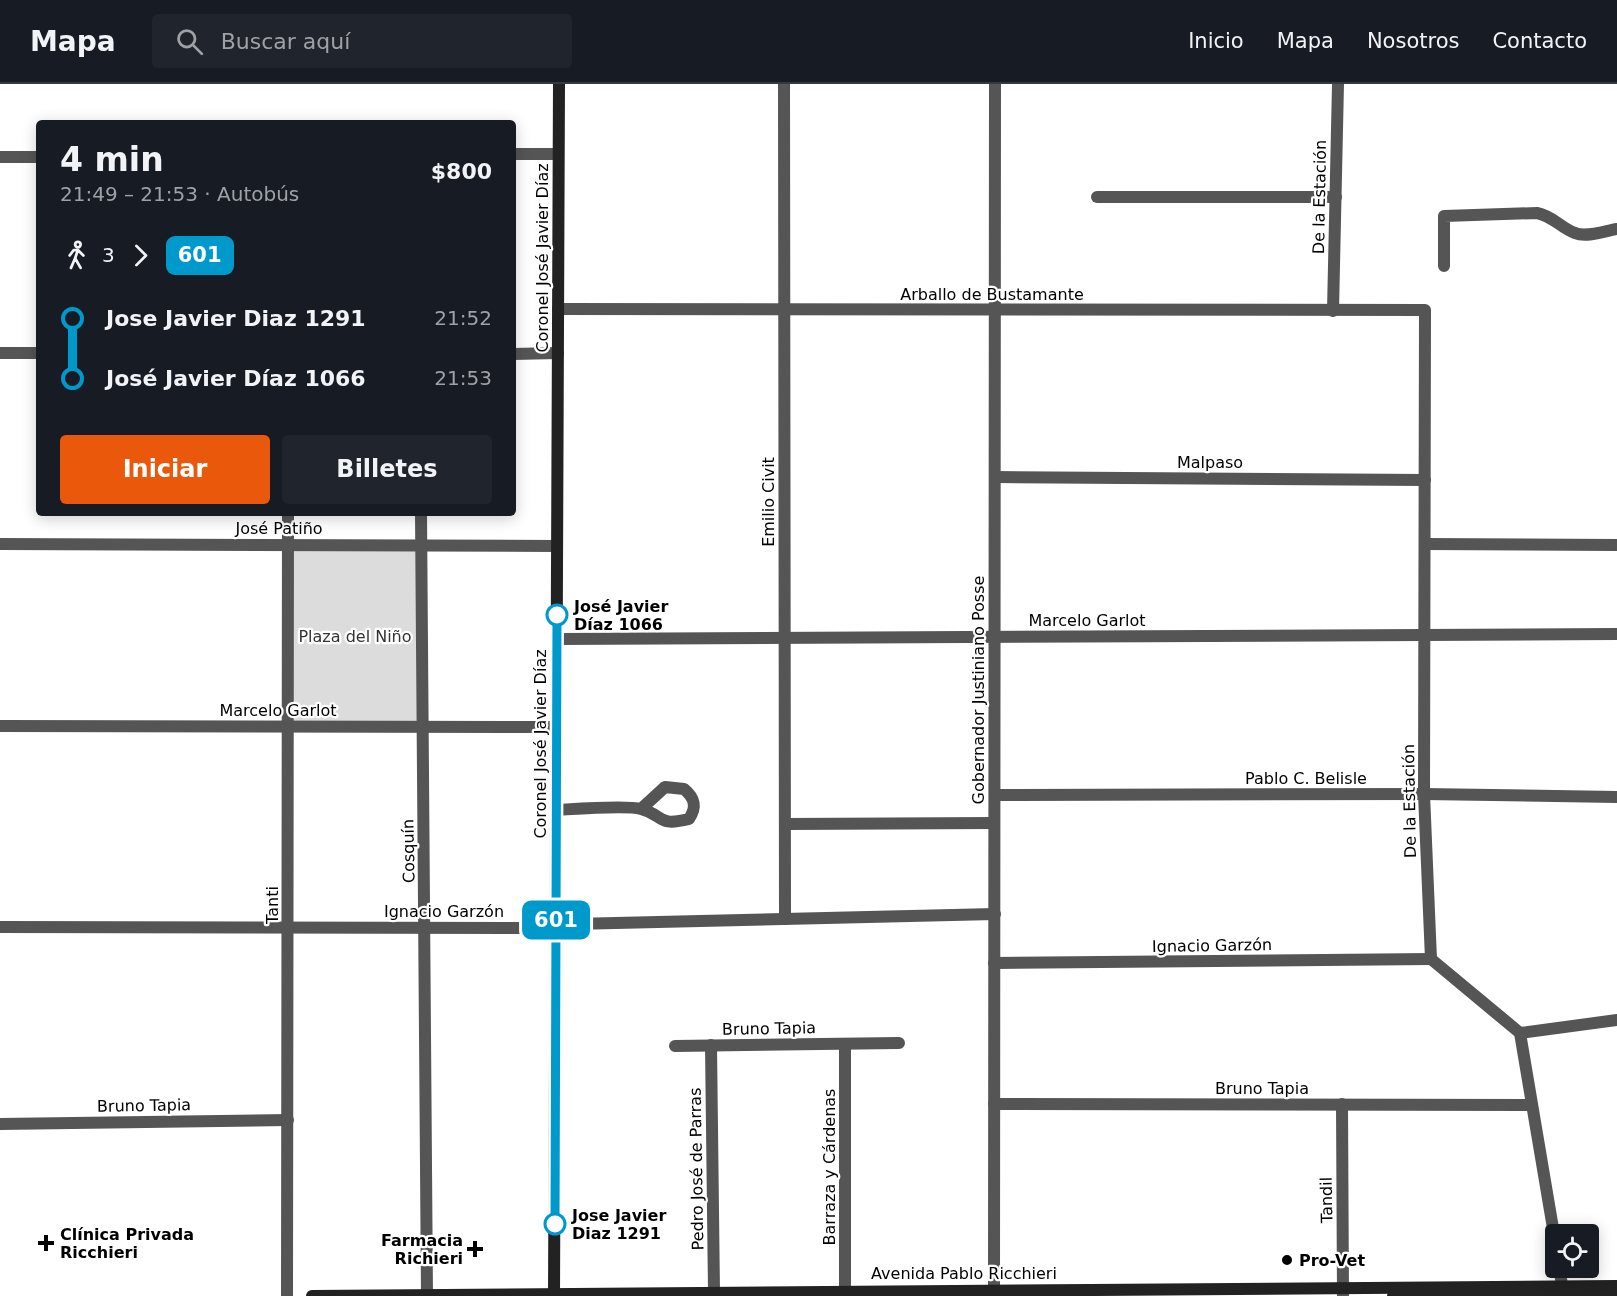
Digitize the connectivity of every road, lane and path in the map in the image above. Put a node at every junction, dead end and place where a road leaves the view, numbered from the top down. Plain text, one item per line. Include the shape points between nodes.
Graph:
1 (559, 84) edge
2 (784, 84) edge
3 (995, 84) edge
4 (1338, 84) edge
5 (516, 154) edge
6 (558, 154) junction
7 (0, 157) edge
8 (36, 157) edge
9 (1097, 197) dead end
10 (1336, 197) junction
11 (1617, 229) edge
12 (1444, 266) dead end
13 (558, 309) junction
14 (783, 310) junction
15 (1425, 310) joint
16 (995, 311) junction
17 (1333, 311) junction
18 (0, 353) edge
19 (36, 353) edge
20 (558, 353) junction
21 (516, 354) edge
22 (995, 477) junction
23 (1425, 480) junction
24 (288, 516) edge
25 (421, 516) edge
26 (0, 544) edge
27 (288, 544) junction
28 (1425, 544) junction
29 (421, 545) junction
30 (1617, 545) edge
31 (557, 546) junction
32 (1617, 634) edge
33 (785, 636) junction
34 (994, 636) junction
35 (1425, 636) junction
36 (557, 639) junction
37 (0, 726) edge
38 (288, 726) junction
39 (423, 727) junction
40 (556, 727) junction
41 (1424, 794) junction
42 (994, 795) junction
43 (1617, 798) edge
44 (641, 809) dead end
45 (556, 810) junction
46 (994, 823) junction
47 (786, 824) junction
48 (994, 914) junction
49 (785, 919) junction
50 (0, 927) edge
51 (556, 927) junction
52 (288, 928) junction
53 (425, 928) junction
54 (1431, 959) junction
55 (994, 963) junction
56 (1617, 1020) edge
57 (1520, 1033) junction
58 (899, 1043) dead end
59 (845, 1044) junction
60 (711, 1045) junction
61 (675, 1046) dead end
62 (994, 1104) junction
63 (1342, 1104) junction
64 (1530, 1105) junction
65 (288, 1120) junction
66 (0, 1124) edge
67 (1552, 1224) edge
68 (1617, 1286) edge
69 (1563, 1290) edge
70 (845, 1291) junction
71 (714, 1292) junction
72 (1344, 1292) edge
73 (994, 1293) edge
74 (554, 1294) edge
75 (1617, 1294) edge
76 (427, 1295) edge
77 (287, 1296) edge
78 (312, 1296) edge
79 (1393, 1296) edge

1 - 6 main road, Coronel José Javier Díaz
2 - 14 street, Emilio Civit
3 - 16 street, Gobernador Justiniano Posse
4 - 10 street, De la Estación
5 - 6 street
6 - 13 main road, Coronel José Javier Díaz
7 - 8 street
9 - 10 street
10 - 17 street, De la Estación
11 - 12 street via 1582,235 1549,215 1537,213 1444,216
13 - 14 street, Arballo de Bustamante
13 - 20 main road, Coronel José Javier Díaz
14 - 16 street, Arballo de Bustamante
14 - 33 street, Emilio Civit
15 - 17 street, Arballo de Bustamante
15 - 23 street, De la Estación
16 - 17 street, Arballo de Bustamante
16 - 22 street, Gobernador Justiniano Posse
18 - 19 street
20 - 21 street
20 - 31 main road, Coronel José Javier Díaz
22 - 23 street, Malpaso
22 - 34 street, Gobernador Justiniano Posse
23 - 28 street, De la Estación
24 - 27 street, Tanti
25 - 29 street, Cosquín
26 - 27 street, José Patiño
27 - 29 street, José Patiño
27 - 38 street, Tanti
28 - 30 street
28 - 35 street, De la Estación
29 - 31 street, José Patiño
29 - 39 street, Cosquín
31 - 36 main road, Coronel José Javier Díaz
32 - 35 street, Marcelo Garlot
33 - 34 street, Marcelo Garlot
33 - 36 street, Marcelo Garlot
33 - 47 street, Emilio Civit
34 - 35 street, Marcelo Garlot
34 - 42 street, Gobernador Justiniano Posse
35 - 41 street, De la Estación
36 - 40 main road, Coronel José Javier Díaz
37 - 38 street, Marcelo Garlot
38 - 39 street, Marcelo Garlot
38 - 52 street, Tanti
39 - 40 street, Marcelo Garlot
39 - 53 street, Cosquín
40 - 45 main road, Coronel José Javier Díaz
41 - 42 street, Pablo C. Belisle
41 - 43 street, Pablo C. Belisle
41 - 54 street, De la Estación
42 - 46 street, Gobernador Justiniano Posse
44 - 45 street
45 - 51 main road, Coronel José Javier Díaz
46 - 47 street
46 - 48 street, Gobernador Justiniano Posse
47 - 49 street, Emilio Civit
48 - 49 street, Ignacio Garzón
48 - 55 street, Gobernador Justiniano Posse
49 - 51 street, Ignacio Garzón
50 - 52 street, Ignacio Garzón
51 - 53 street, Ignacio Garzón
51 - 74 main road, Coronel José Javier Díaz
52 - 53 street, Ignacio Garzón
52 - 65 street, Tanti
53 - 76 street, Cosquín
54 - 55 street, Ignacio Garzón
54 - 57 street
55 - 62 street, Gobernador Justiniano Posse
56 - 57 street
57 - 64 street
58 - 59 street, Bruno Tapia
59 - 60 street, Bruno Tapia
59 - 70 street, Barraza y Cárdenas
60 - 61 street, Bruno Tapia
60 - 71 street, Pedro José de Parras
62 - 63 street, Bruno Tapia
62 - 73 street, Gobernador Justiniano Posse
63 - 64 street, Bruno Tapia
63 - 72 street, Tandil
64 - 67 street
65 - 66 street, Bruno Tapia
65 - 77 street, Tanti
68 - 69 main road, Avenida Pablo Ricchieri
69 - 72 main road, Avenida Pablo Ricchieri
69 - 75 main road, Avenida Pablo Ricchieri
69 - 79 main road, Avenida Pablo Ricchieri
70 - 71 main road, Avenida Pablo Ricchieri
70 - 73 main road, Avenida Pablo Ricchieri
71 - 74 main road, Avenida Pablo Ricchieri
72 - 73 main road, Avenida Pablo Ricchieri
74 - 76 main road, Avenida Pablo Ricchieri
76 - 78 main road, Avenida Pablo Ricchieri

